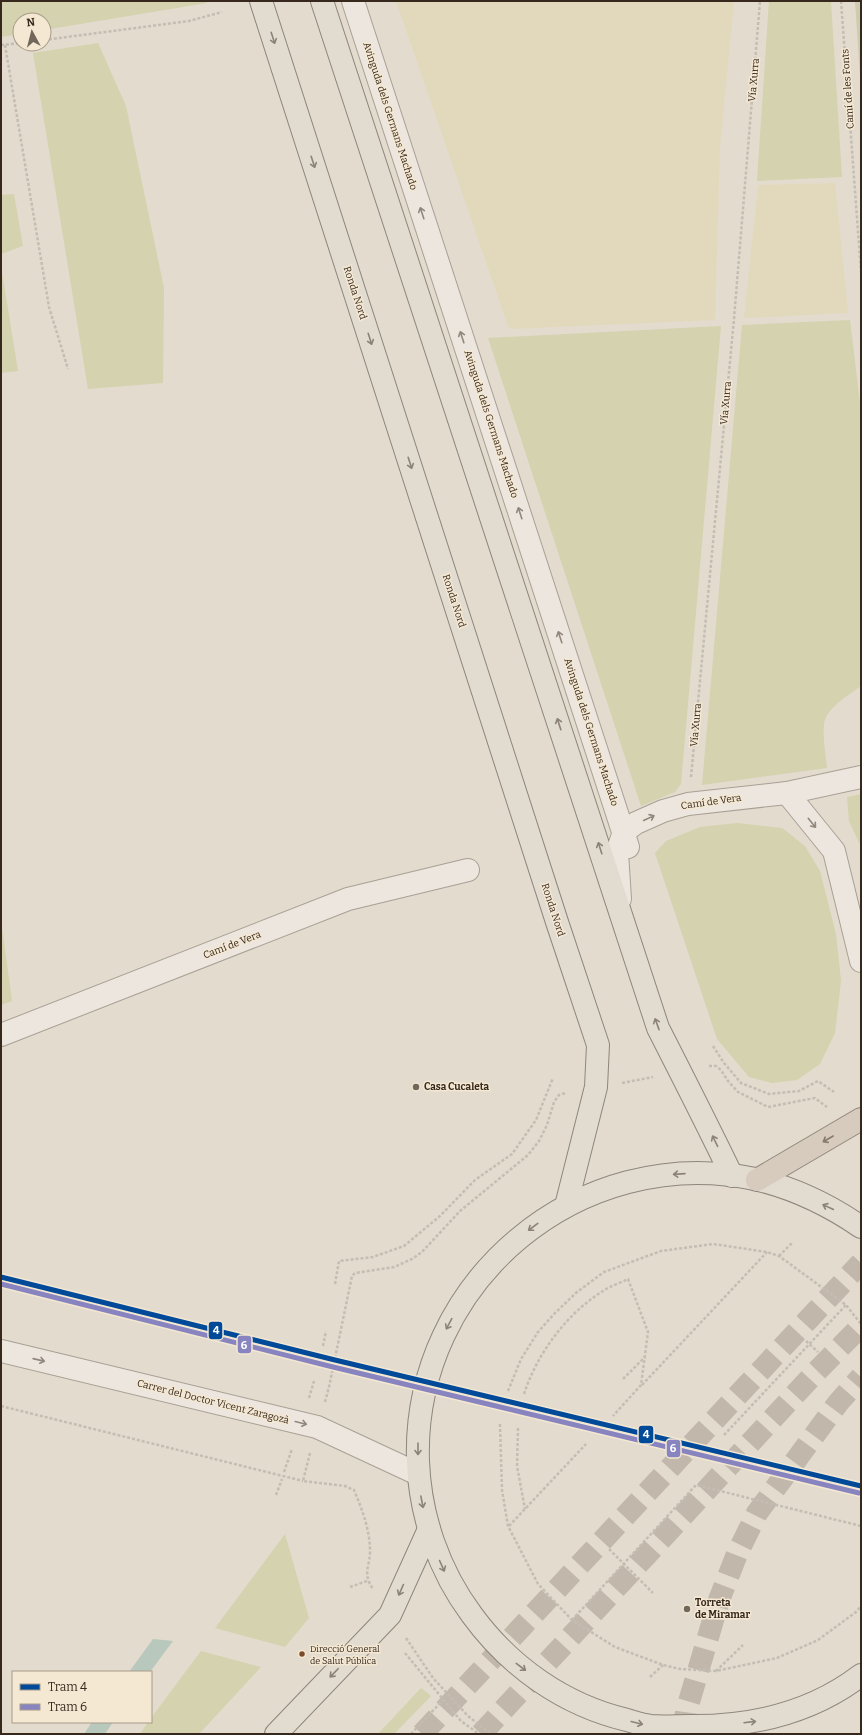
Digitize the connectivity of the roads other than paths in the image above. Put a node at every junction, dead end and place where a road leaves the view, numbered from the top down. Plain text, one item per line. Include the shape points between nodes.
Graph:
1 (261, 1) edge
2 (322, 1) edge
3 (353, 1) edge
4 (861, 777) edge
5 (787, 793) junction
6 (626, 840) junction
7 (468, 870) dead end
8 (621, 911) junction
9 (861, 961) edge
10 (1, 1035) edge
11 (861, 1119) edge
12 (732, 1176) junction
13 (757, 1180) junction
14 (566, 1206) junction
15 (861, 1227) edge
16 (1, 1351) edge
17 (418, 1474) junction
18 (429, 1529) junction
19 (856, 1680) edge
20 (703, 1730) edge
21 (276, 1734) edge

1 -> 14 main road, Ronda Nord via 598,1045 596,1087
8 -> 2 main road
6 -> 3 street, Avinguda dels Germans Machado
4 - 5 street, Camí de Vera
6 -> 5 street, Camí de Vera via 636,823 663,811 688,804
5 -> 9 street via 834,851
6 - 8 street via 617,852
7 - 10 street, Camí de Vera via 348,899
12 -> 8 main road via 695,1097 658,1028
11 -> 13 highway
12 - 13 main road
12 -> 14 main road via 698,1173 657,1177 597,1192
15 -> 13 main road via 836,1210 798,1192
14 -> 17 main road via 541,1221 497,1257 461,1302 447,1327 423,1395 419,1422
16 -> 17 street, Carrer del Doctor Vicent Zaragozà via 317,1427
17 -> 18 main road
18 -> 20 main road via 442,1566 465,1606 484,1632 511,1659 542,1683 576,1702 612,1717 650,1726
18 -> 21 main road via 390,1614
20 -> 19 main road via 770,1720 811,1705

